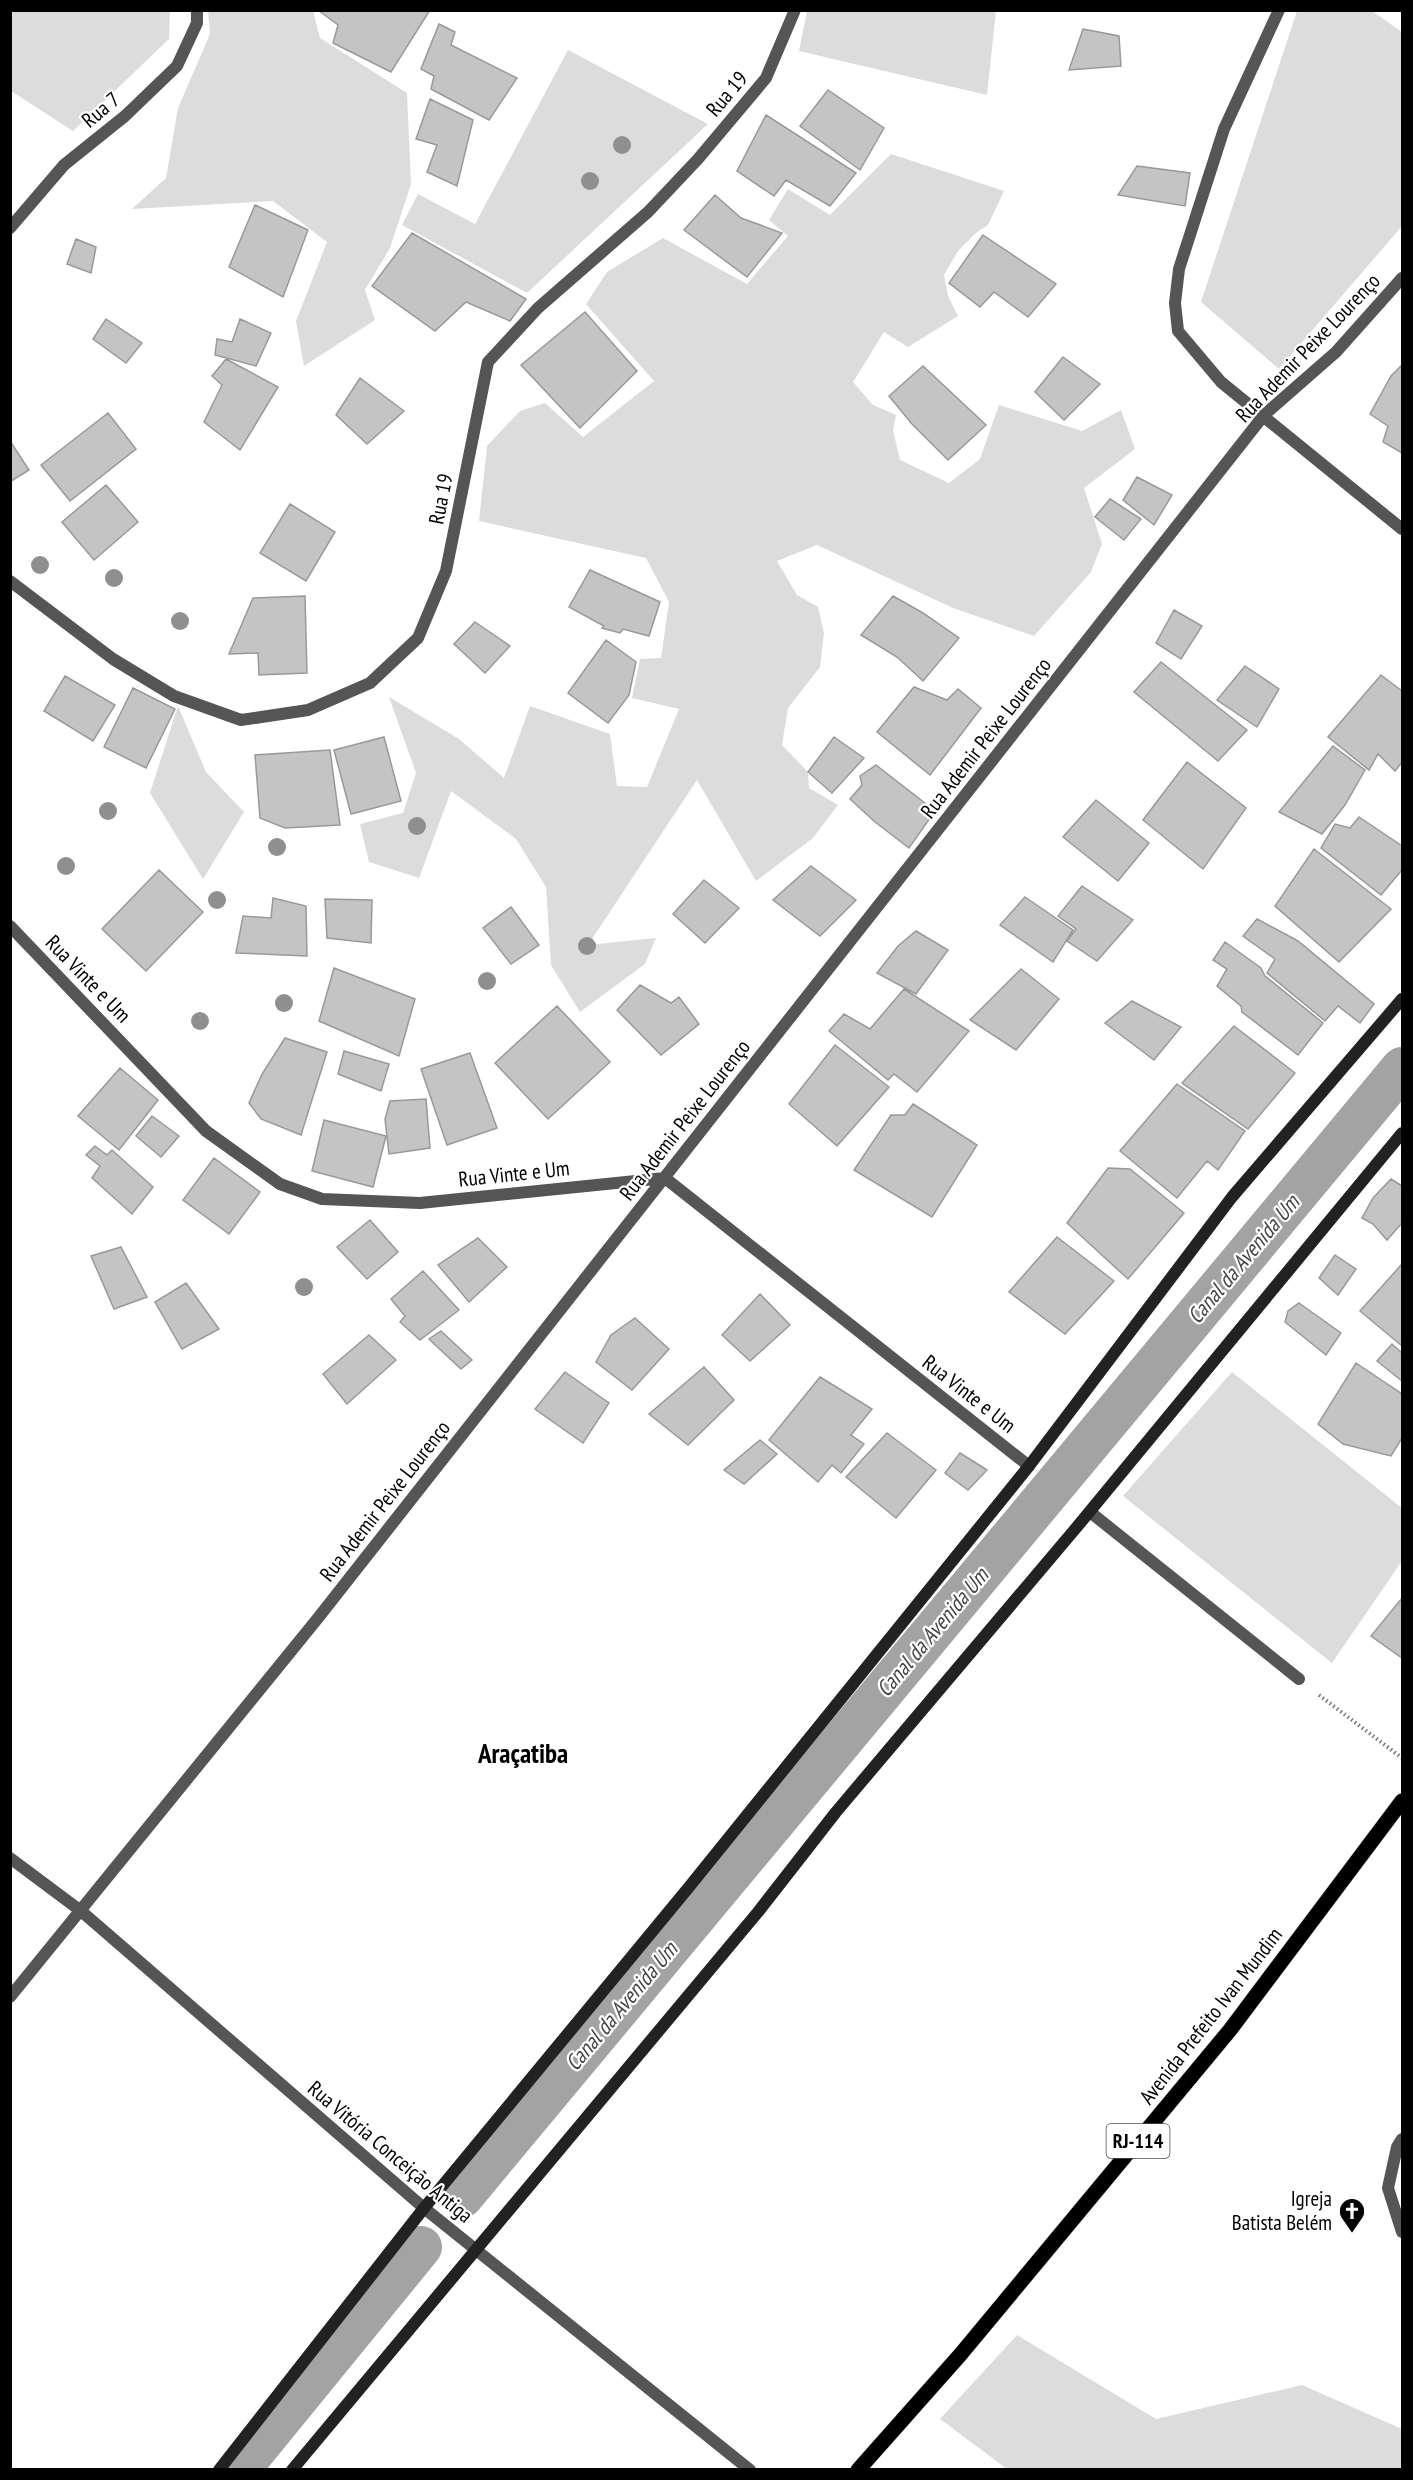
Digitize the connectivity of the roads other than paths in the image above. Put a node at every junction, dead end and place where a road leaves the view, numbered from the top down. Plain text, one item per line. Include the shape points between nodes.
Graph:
1 (197, 10) edge
2 (795, 10) edge
3 (1279, 10) edge
4 (10, 228) edge
5 (1402, 278) edge
6 (1264, 415) junction
7 (1402, 529) edge
8 (10, 581) edge
9 (10, 926) edge
10 (1402, 999) edge
11 (1402, 1133) edge
12 (665, 1178) junction
13 (1029, 1466) junction
14 (1090, 1512) junction
15 (1299, 1679) road end
16 (1402, 1801) edge
17 (10, 1858) edge
18 (81, 1911) junction
19 (10, 1997) edge
20 (1402, 2139) edge
21 (424, 2208) junction
22 (1402, 2232) edge
23 (476, 2250) junction
24 (219, 2469) edge
25 (292, 2469) edge
26 (750, 2469) edge
27 (858, 2469) edge

1 - 4 street, Rua 7 via 197,23 177,66 125,116 64,165
2 - 8 street, Rua 19 via 766,78 698,159 648,212 538,308 488,362 447,571 418,638 370,683 308,711 241,720 174,696 113,659
3 - 6 street via 1224,129 1179,269 1175,303 1178,331 1221,382
5 - 6 street, Rua Ademir Peixe Lourenço via 1336,352
6 - 7 street
6 - 12 street, Rua Ademir Peixe Lourenço
9 - 12 street, Rua Vinte e Um via 206,1131 280,1184 322,1199 420,1203
10 - 13 street via 1232,1197
11 - 14 street
12 - 13 street, Rua Vinte e Um
12 - 18 street, Rua Ademir Peixe Lourenço
13 - 21 street
14 - 15 street
14 - 23 street via 836,1812 751,1922
16 - 27 main road, Avenida Prefeito Ivan Mundim / RJ-114 via 1230,2030 960,2355
17 - 18 street, Rua Vitória Conceição Antiga
18 - 19 street, Rua Ademir Peixe Lourenço
18 - 21 street, Rua Vitória Conceição Antiga
20 - 22 street via 1388,2188
21 - 23 street, Rua Vitória Conceição Antiga
21 - 24 street
23 - 25 street
23 - 26 street, Rua Vitória Conceição Antiga

